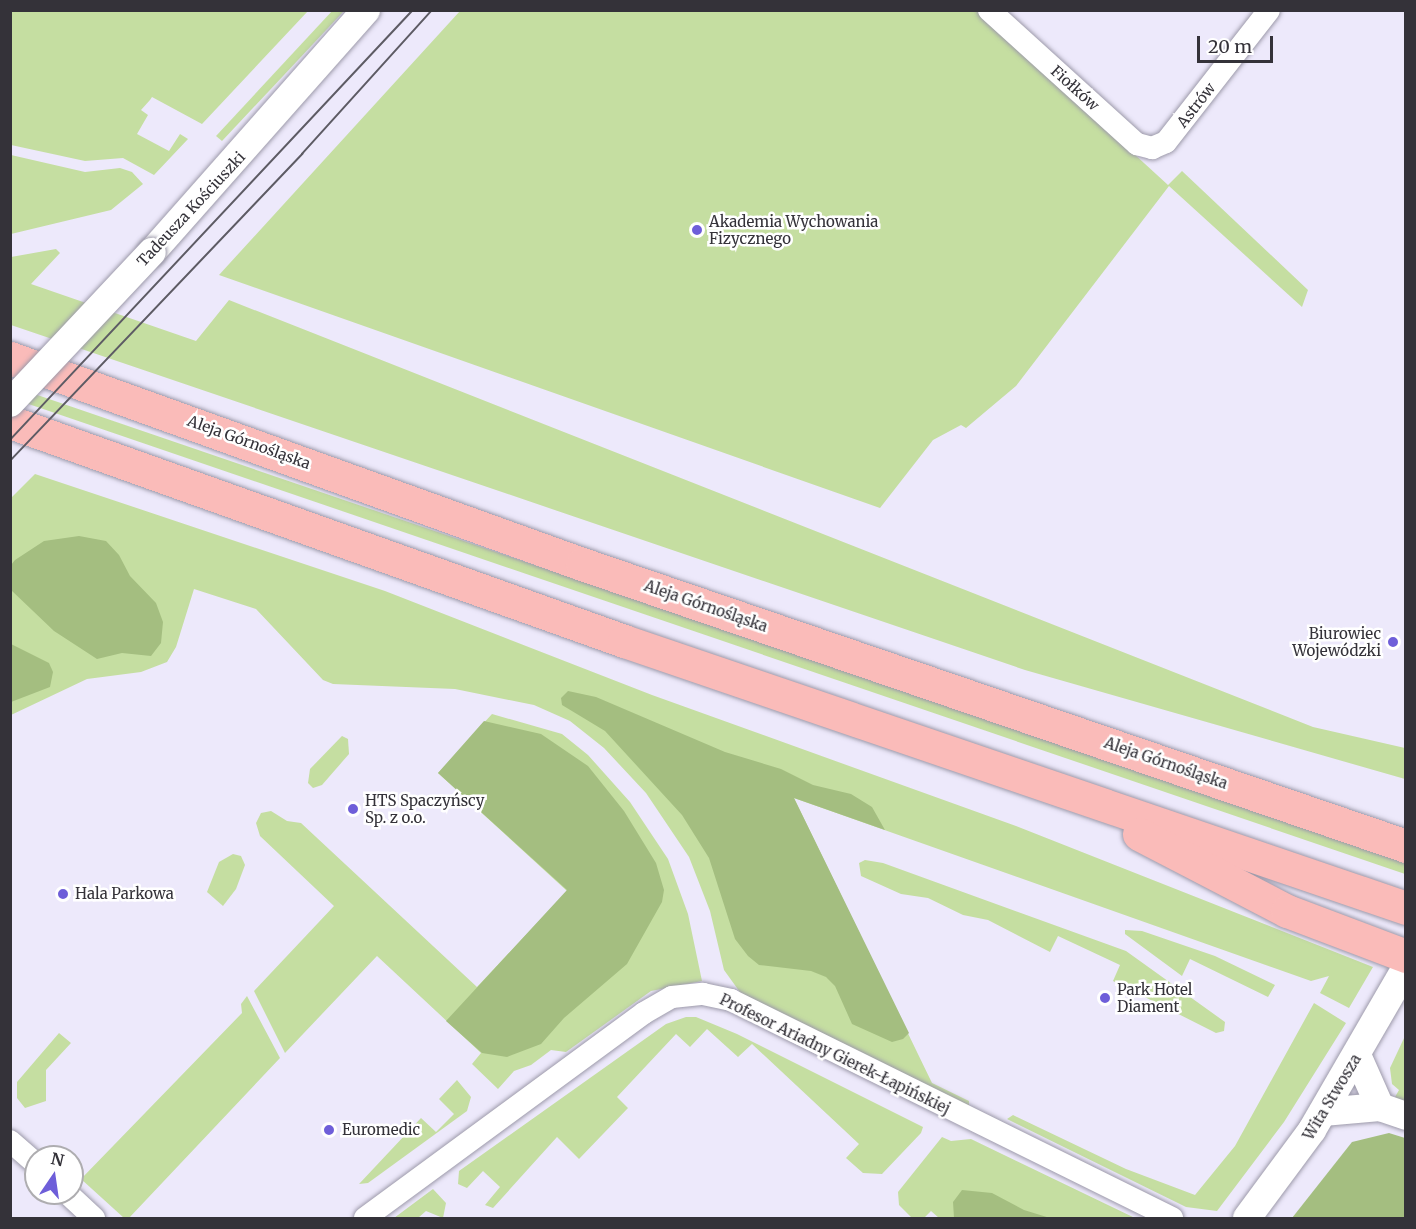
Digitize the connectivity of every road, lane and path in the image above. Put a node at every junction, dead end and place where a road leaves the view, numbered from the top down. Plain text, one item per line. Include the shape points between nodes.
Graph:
1 (366, 10) edge
2 (989, 10) edge
3 (1269, 10) edge
4 (1166, 142) joint
5 (10, 358) edge
6 (10, 403) edge
7 (10, 422) edge
8 (1042, 784) junction
9 (1406, 846) edge
10 (1406, 908) edge
11 (1406, 956) edge
12 (1400, 978) edge
13 (1356, 1055) junction
14 (1323, 1112) junction
15 (1393, 1112) edge
16 (10, 1141) edge
17 (24, 1153) edge
18 (80, 1205) edge
19 (94, 1218) edge
20 (365, 1218) edge
21 (1172, 1218) edge
22 (1247, 1218) edge

1 - 6 street, Tadeusza Kościuszki, bridge via 152,252
2 - 4 street, Fiołków via 1137,144 1152,148
3 - 4 street, Astrów
5 - 9 highway, Aleja Górnośląska via 582,564
7 - 8 highway via 504,595 624,641
8 - 10 highway
8 - 11 highway via 1287,911
12 - 13 street, Wita Stwosza
13 - 14 street, Wita Stwosza
13 - 15 street
14 - 15 street
14 - 22 street, Wita Stwosza
16 - 17 street
18 - 19 street
20 - 21 street, Profesor Ariadny Gierek-Łapińskiej via 644,1013 672,997 690,994 731,1000

